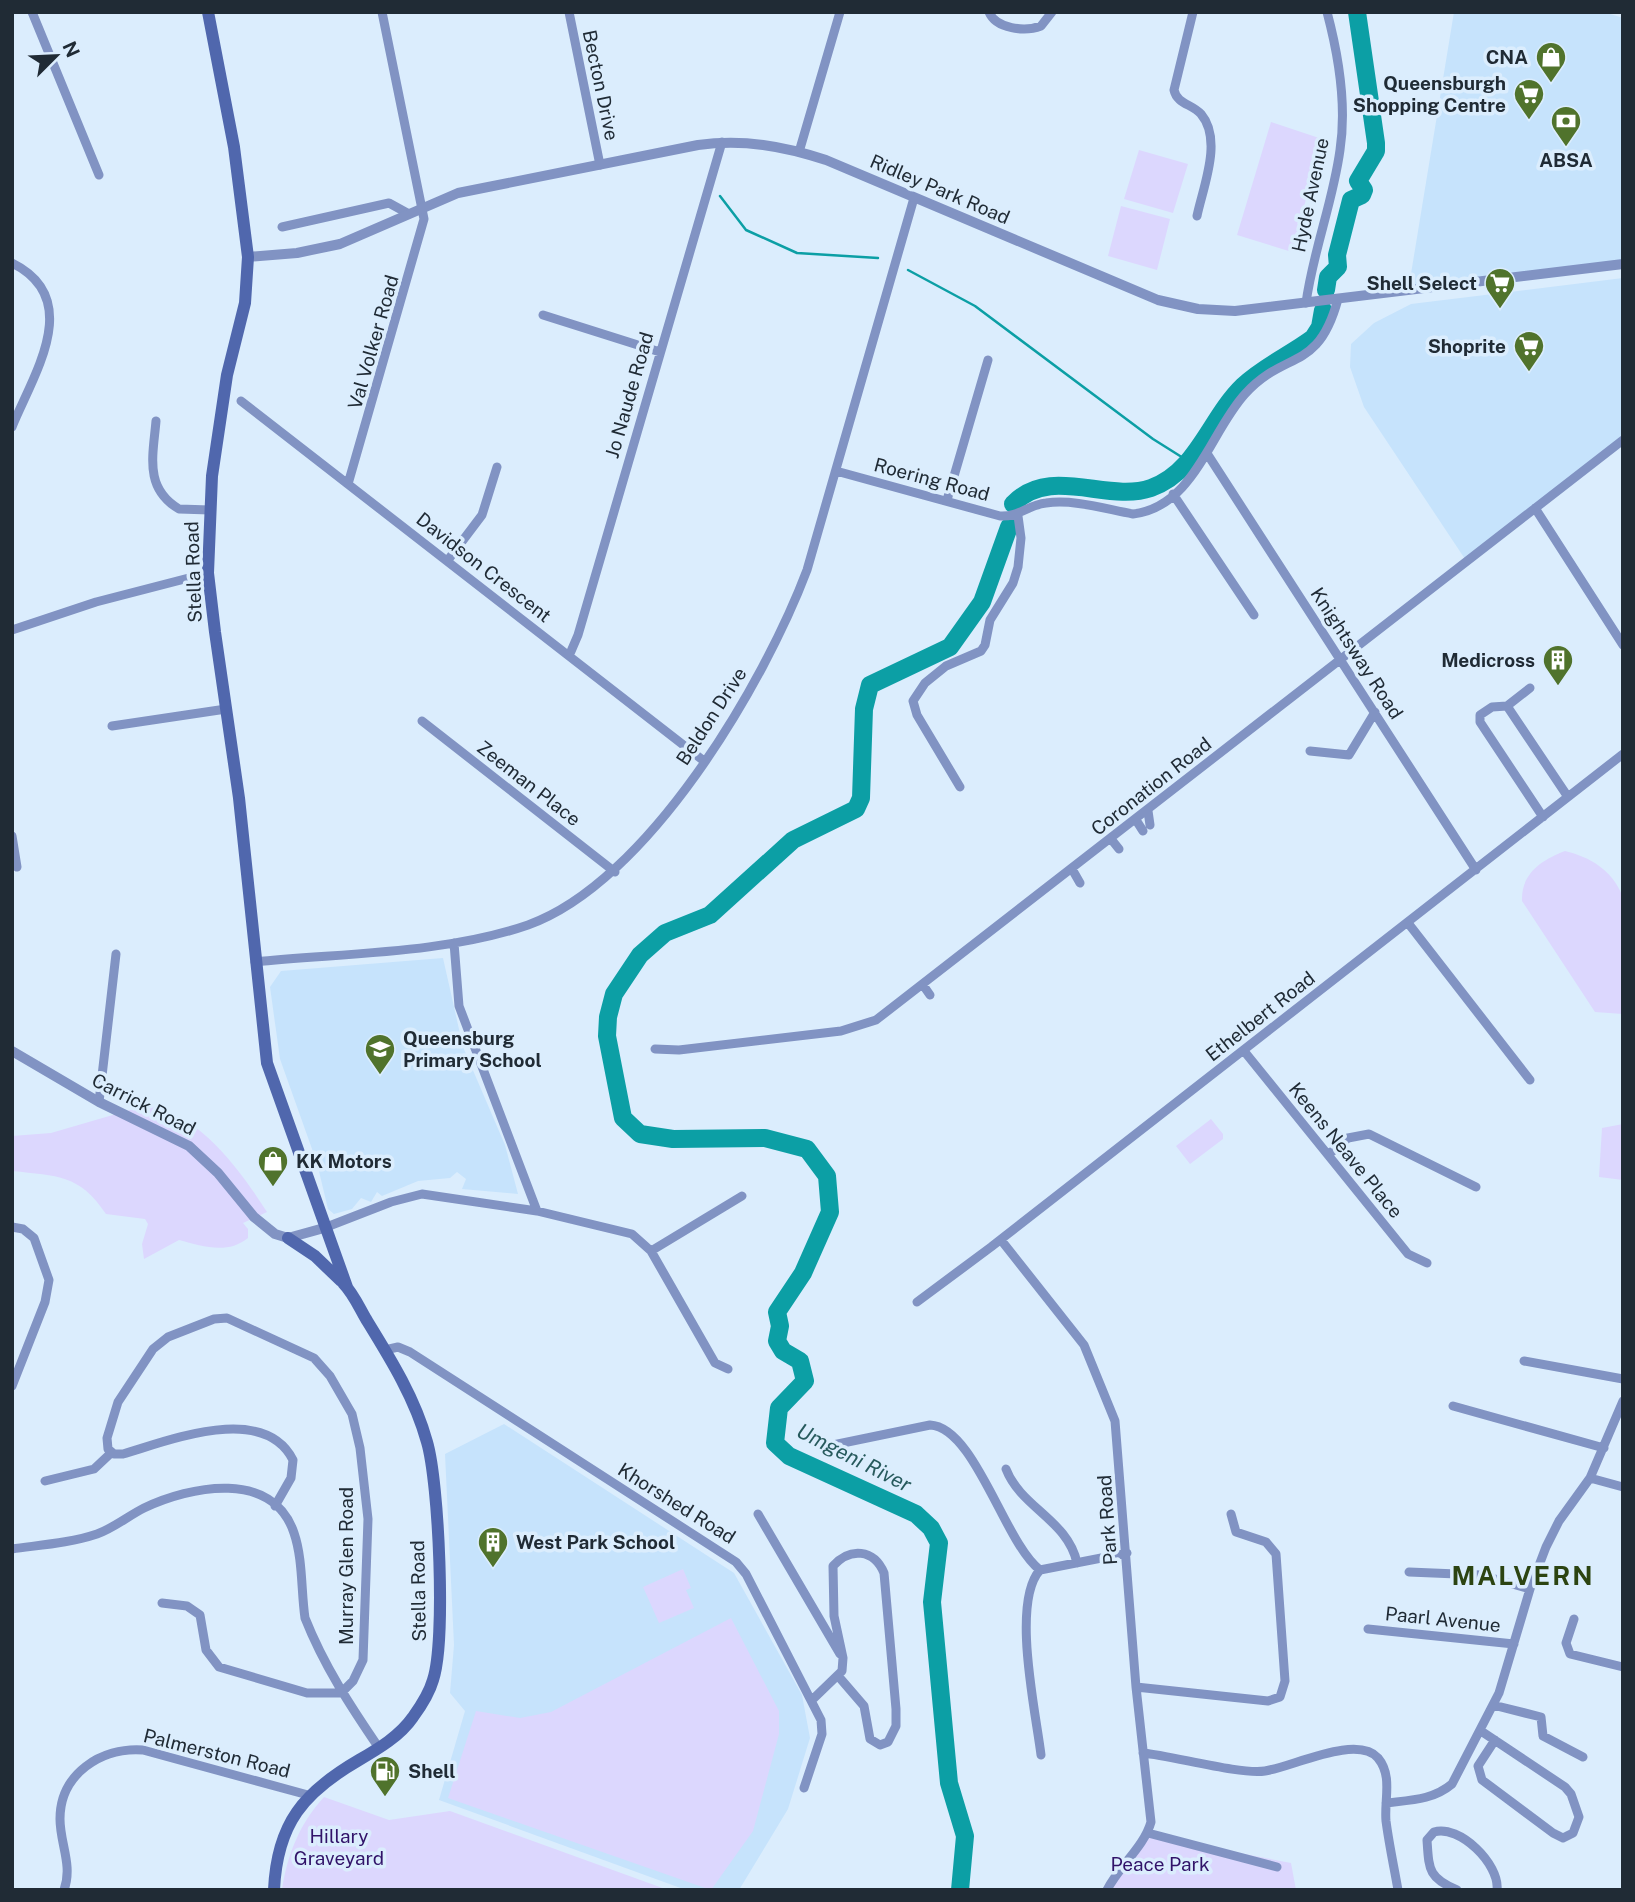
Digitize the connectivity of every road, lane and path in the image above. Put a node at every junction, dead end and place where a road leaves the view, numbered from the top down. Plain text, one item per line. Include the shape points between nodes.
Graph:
1 (32, 12) edge
2 (208, 12) edge
3 (382, 12) edge
4 (569, 12) edge
5 (840, 12) edge
6 (989, 12) edge
7 (1052, 12) edge
8 (1193, 12) edge
9 (1326, 12) edge
10 (722, 142) junction
11 (799, 152) junction
12 (600, 164) junction
13 (99, 174) dead end
14 (914, 198) junction
15 (421, 208) junction
16 (410, 214) junction
17 (1197, 216) dead end
18 (282, 227) dead end
19 (248, 257) junction
20 (12, 262) edge
21 (1623, 264) edge
22 (1338, 299) junction
23 (1306, 303) junction
24 (543, 315) dead end
25 (660, 352) junction
26 (988, 360) dead end
27 (241, 401) dead end
28 (156, 421) dead end
29 (13, 422) edge
30 (1623, 440) edge
31 (1208, 455) junction
32 (496, 467) dead end
33 (836, 471) junction
34 (348, 484) junction
35 (1173, 494) junction
36 (947, 500) junction
37 (1535, 509) junction
38 (210, 510) junction
39 (1018, 516) junction
40 (448, 560) junction
41 (208, 573) junction
42 (1254, 615) dead end
43 (12, 630) edge
44 (1623, 645) edge
45 (569, 656) junction
46 (1341, 659) junction
47 (1530, 688) dead end
48 (1507, 706) junction
49 (226, 709) junction
50 (1375, 712) junction
51 (422, 721) dead end
52 (112, 726) dead end
53 (1310, 751) dead end
54 (1623, 754) edge
55 (704, 761) junction
56 (960, 787) dead end
57 (1568, 797) junction
58 (1148, 811) junction
59 (1543, 817) junction
60 (1136, 820) junction
61 (12, 836) edge
62 (1111, 839) junction
63 (1119, 849) dead end
64 (17, 867) dead end
65 (1072, 869) junction
66 (1476, 870) junction
67 (614, 872) junction
68 (1080, 883) dead end
69 (1408, 923) junction
70 (454, 943) junction
71 (116, 954) dead end
72 (255, 962) junction
73 (923, 985) junction
74 (930, 995) dead end
75 (655, 1049) dead end
76 (12, 1051) edge
77 (1244, 1051) junction
78 (1530, 1080) dead end
79 (99, 1102) junction
80 (1328, 1155) junction
81 (1475, 1186) dead end
82 (742, 1196) dead end
83 (537, 1212) junction
84 (12, 1227) edge
85 (320, 1229) junction
86 (288, 1238) junction
87 (1000, 1240) junction
88 (651, 1251) junction
89 (1427, 1263) dead end
90 (344, 1284) junction
91 (917, 1301) dead end
92 (385, 1350) junction
93 (1524, 1361) dead end
94 (728, 1369) dead end
95 (1623, 1379) edge
96 (12, 1386) edge
97 (1623, 1401) edge
98 (1453, 1406) dead end
99 (834, 1445) dead end
100 (1604, 1448) junction
101 (111, 1453) junction
102 (1006, 1469) dead end
103 (1590, 1478) junction
104 (45, 1481) dead end
105 (1623, 1487) edge
106 (275, 1506) junction
107 (758, 1514) dead end
108 (1231, 1514) dead end
109 (12, 1549) edge
110 (1127, 1553) junction
111 (1077, 1563) junction
112 (1040, 1570) junction
113 (1409, 1572) dead end
114 (1530, 1589) junction
115 (162, 1603) dead end
116 (1574, 1619) dead end
117 (1368, 1629) dead end
118 (1514, 1644) junction
119 (843, 1658) junction
120 (1623, 1667) edge
121 (839, 1677) junction
122 (1136, 1687) junction
123 (341, 1692) junction
124 (812, 1699) junction
125 (1493, 1705) junction
126 (1480, 1731) junction
127 (1495, 1740) junction
128 (379, 1748) junction
129 (1143, 1752) junction
130 (1041, 1755) dead end
131 (1583, 1757) dead end
132 (804, 1788) dead end
133 (308, 1795) junction
134 (1386, 1803) junction
135 (1148, 1833) junction
136 (1277, 1867) dead end
137 (64, 1890) edge
138 (274, 1890) edge
139 (1107, 1890) edge
140 (1398, 1890) edge
141 (1457, 1890) edge
142 (1497, 1890) edge

1 - 13 street
2 - 19 main road, Stella Road via 234,147
3 - 15 street, Val Volker Road
4 - 12 street, Becton Drive
5 - 11 street
6 - 7 street via 998,24 1026,29 1041,26
8 - 17 street via 1174,90 1177,98 1202,115 1210,134
9 - 23 street, Hyde Avenue via 1341,80 1343,123
10 - 11 street, Ridley Park Road via 753,142
10 - 12 street, Ridley Park Road
10 - 25 street, Jo Naude Road
11 - 14 street, Ridley Park Road
12 - 15 street, Ridley Park Road via 458,193
14 - 23 street, Ridley Park Road via 1178,305 1235,311
14 - 33 street, Beldon Drive
15 - 16 street, Ridley Park Road
15 - 34 street, Val Volker Road via 422,233
16 - 18 street via 389,203
16 - 19 street, Ridley Park Road via 322,249
19 - 38 main road, Stella Road via 245,303 219,425
20 - 29 street via 34,278 52,319 50,337
21 - 22 street, Ridley Park Road
22 - 23 street, Ridley Park Road
22 - 31 street via 1324,338 1311,352 1247,392
24 - 25 street
25 - 45 street, Jo Naude Road
26 - 36 street
27 - 34 street, Davidson Crescent
28 - 38 street via 151,470 159,492 179,509
30 - 37 street, Coronation Road
31 - 35 street
31 - 46 street, Knightsway Road
32 - 40 street via 482,515
33 - 36 street, Roering Road
33 - 55 street, Beldon Drive via 789,616 759,677
34 - 40 street, Davidson Crescent
35 - 39 street via 1145,513 1056,502 1041,503
35 - 42 street
36 - 39 street, Roering Road via 1000,516
37 - 44 street
37 - 46 street, Coronation Road
38 - 41 main road, Stella Road
39 - 56 street via 1018,567 990,620 981,652 946,666 912,701
40 - 45 street, Davidson Crescent
41 - 43 street via 96,601
41 - 49 main road, Stella Road
45 - 55 street, Davidson Crescent
46 - 50 street, Knightsway Road
46 - 58 street, Coronation Road
47 - 48 street
48 - 57 street
48 - 59 street via 1483,711 1480,722
49 - 52 street
49 - 72 main road, Stella Road
50 - 53 street via 1349,755
50 - 66 street, Knightsway Road
51 - 67 street, Zeeman Place
54 - 57 street, Ethelbert Road
55 - 67 street, Beldon Drive
57 - 59 street, Ethelbert Road
58 - 60 street, Coronation Road
58 - 60 street via 1147,828
59 - 66 street, Ethelbert Road
60 - 62 street, Coronation Road
61 - 64 street
62 - 63 street
62 - 65 street, Coronation Road
65 - 68 street
65 - 73 street, Coronation Road
66 - 69 street, Ethelbert Road
67 - 70 street, Beldon Drive via 531,924
69 - 77 street, Ethelbert Road
69 - 78 street
70 - 72 street, Beldon Drive
70 - 83 street via 459,1006
71 - 79 street
72 - 85 main road, Stella Road via 267,1063
73 - 74 street
73 - 75 street, Coronation Road via 876,1020 850,1029
76 - 79 street, Carrick Road
77 - 80 street, Keens Neave Place
77 - 87 street, Ethelbert Road
79 - 86 street, Carrick Road via 189,1146 254,1217
80 - 81 street via 1355,1134 1369,1134
80 - 89 street, Keens Neave Place via 1408,1254
82 - 88 street
83 - 85 street via 422,1194
83 - 88 street via 632,1234
84 - 96 street via 34,1238 50,1280
85 - 86 street
85 - 90 main road, Stella Road
86 - 90 main road
87 - 91 street, Ethelbert Road
87 - 110 street, Park Road via 1084,1345 1107,1398 1118,1439
88 - 94 street via 715,1363
90 - 92 main road, Stella Road
92 - 124 street, Khorshed Road via 398,1347 410,1352 731,1557 746,1574
92 - 128 main road, Stella Road via 428,1444 440,1635 433,1679 424,1700 411,1721
93 - 95 street
97 - 100 street
98 - 100 street
99 - 112 street via 930,1425 942,1427 971,1458 1016,1540
100 - 103 street
101 - 104 street via 94,1469
101 - 106 street via 123,1454 215,1428 272,1438 290,1453 294,1469
101 - 123 street, Murray Glen Road via 107,1438 118,1402 153,1349 188,1328 231,1319 308,1354 323,1367 356,1428 368,1519 363,1660 353,1681
102 - 111 street via 1013,1486 1071,1541
103 - 105 street
103 - 114 street via 1559,1521
106 - 109 street via 241,1489 201,1489 147,1507 100,1533
106 - 123 street via 294,1532 305,1618
107 - 119 street
108 - 122 street via 1236,1532 1266,1542 1276,1554 1284,1681 1280,1697 1268,1701
110 - 111 street
110 - 122 street, Park Road
111 - 112 street
112 - 130 street via 1030,1585 1027,1628
113 - 114 street via 1481,1575
114 - 118 street
115 - 123 street via 187,1606 200,1615 206,1650 219,1667 307,1693
116 - 120 street via 1566,1643 1570,1654
117 - 118 street, Paarl Avenue
118 - 125 street
119 - 121 street
119 - 121 street via 834,1616 833,1566 847,1556 870,1555 881,1565 885,1586 897,1709 896,1726 888,1742 880,1745 870,1740 864,1706
121 - 124 street
122 - 129 street, Park Road
123 - 128 street
124 - 132 street, Khorshed Road via 822,1734
125 - 126 street
125 - 131 street via 1541,1717 1543,1736
126 - 127 street
126 - 134 street via 1452,1784 1440,1794
127 - 127 street via 1571,1794 1579,1817 1573,1833 1563,1838 1553,1833 1482,1780 1478,1766
128 - 133 main road, Stella Road
129 - 134 street via 1264,1772 1361,1749 1379,1759 1385,1773
129 - 135 street, Park Road
133 - 137 street, Palmerston Road via 143,1750 129,1749 93,1761 73,1779 61,1809 69,1871
133 - 138 main road, Stella Road via 288,1825
134 - 140 street
135 - 136 street
135 - 139 street
141 - 142 street via 1436,1880 1432,1873 1427,1840 1434,1832 1447,1831 1484,1855 1494,1868

